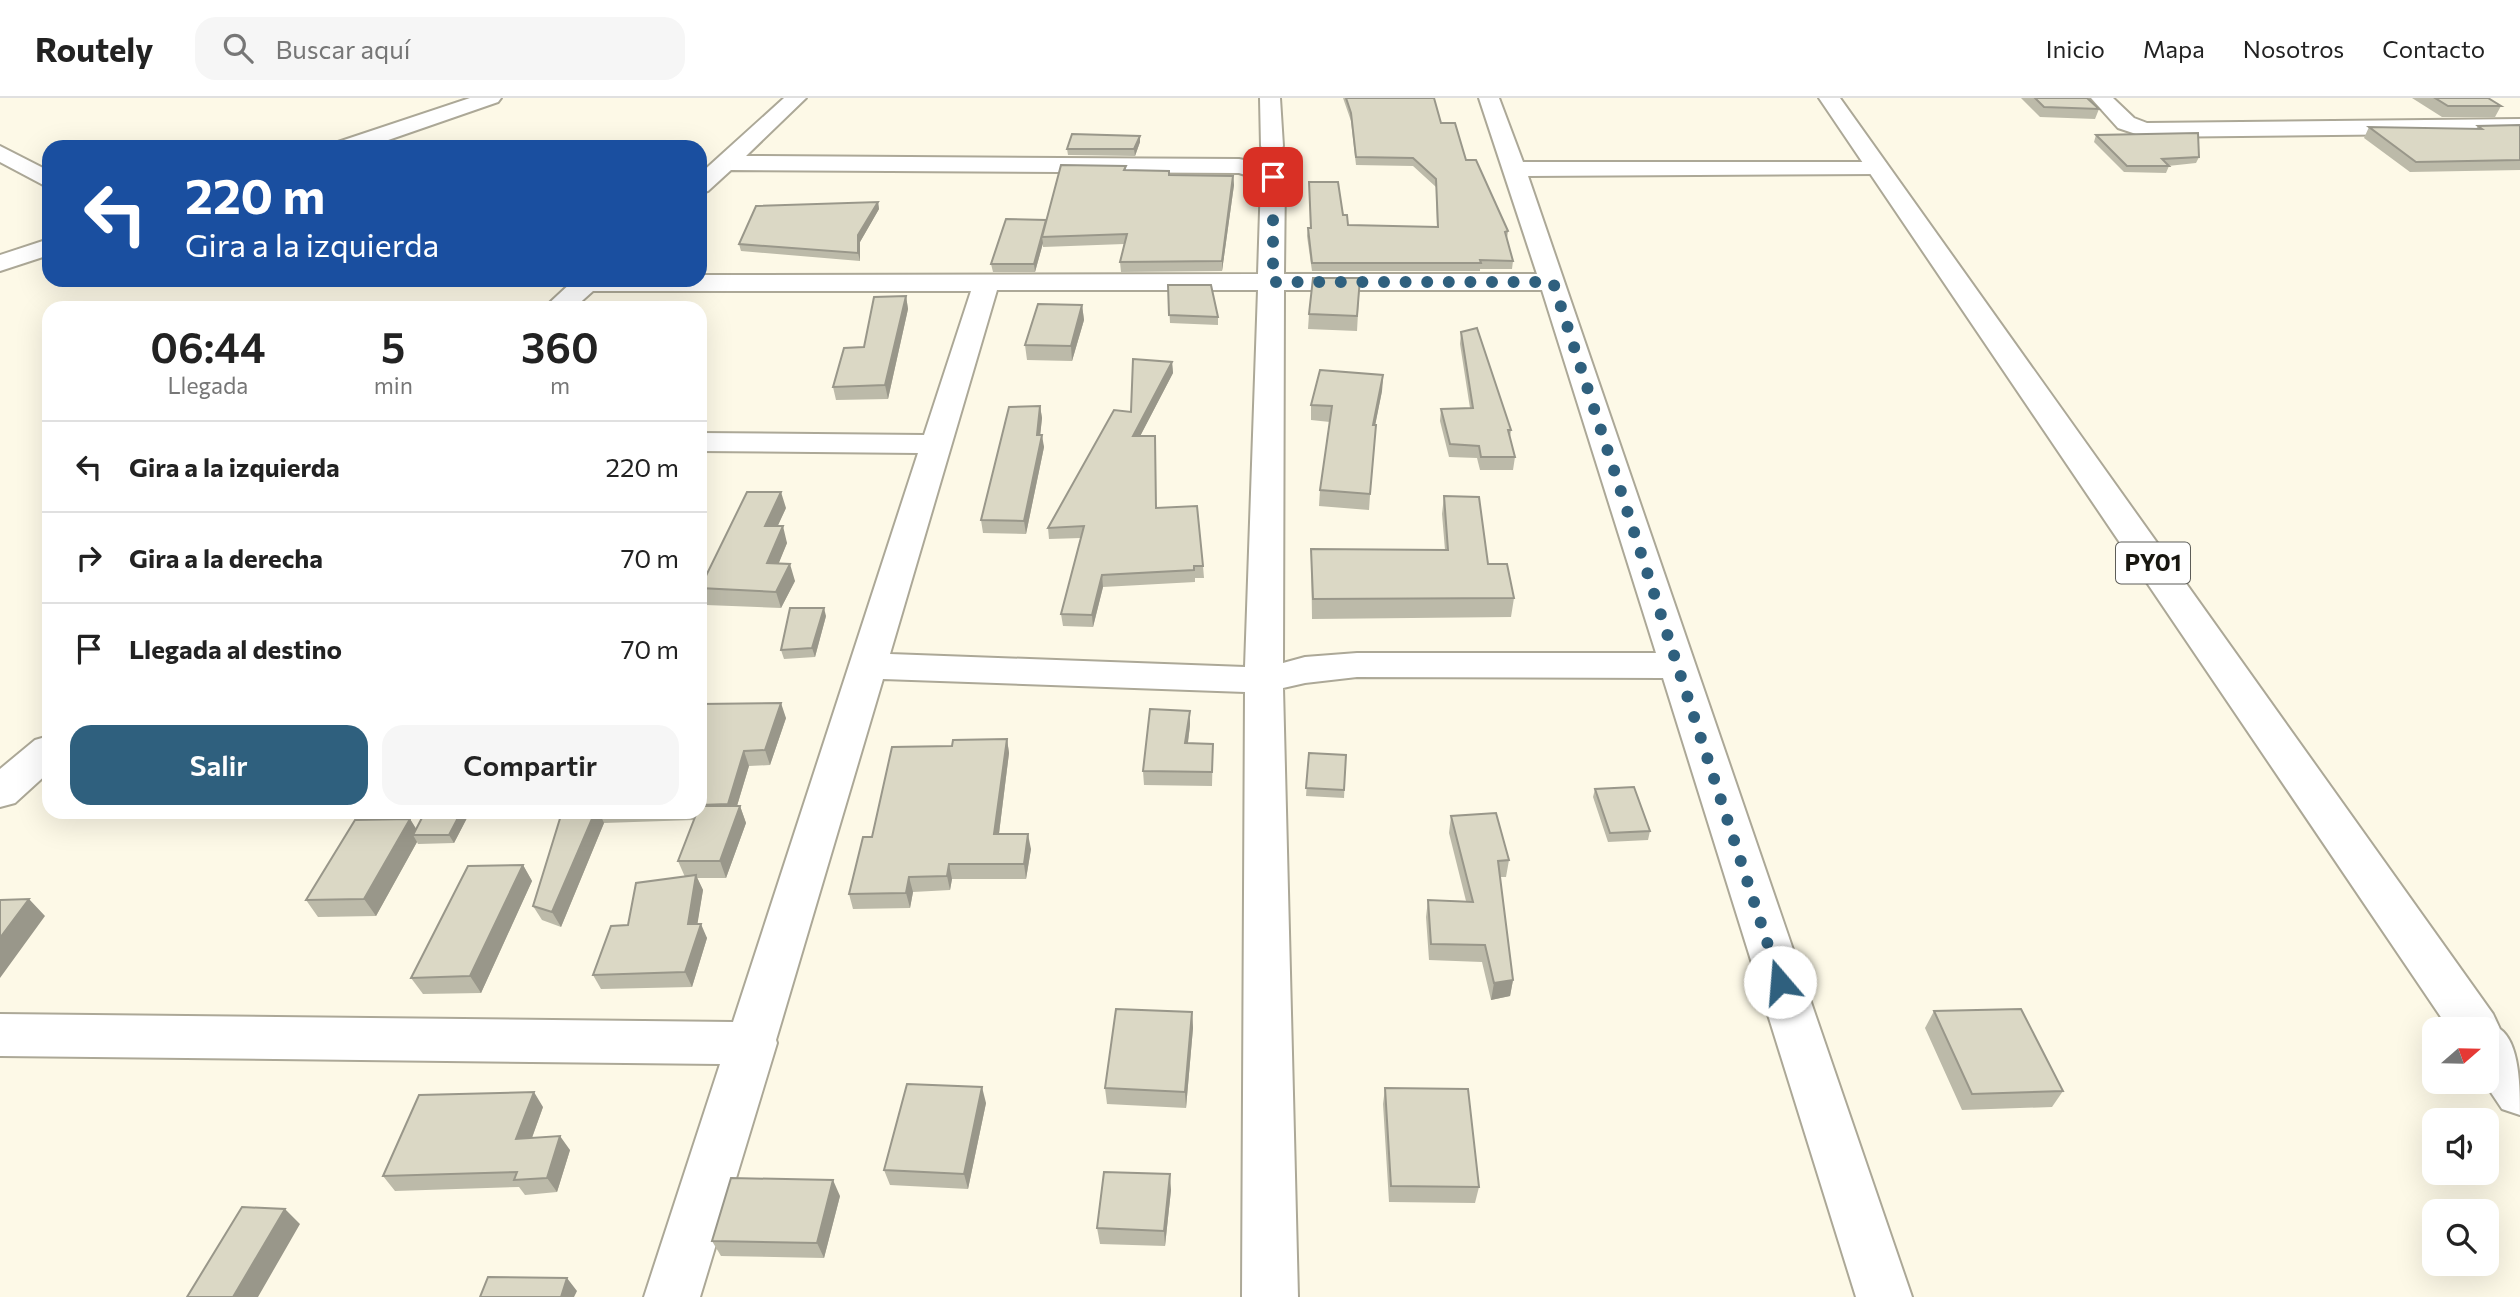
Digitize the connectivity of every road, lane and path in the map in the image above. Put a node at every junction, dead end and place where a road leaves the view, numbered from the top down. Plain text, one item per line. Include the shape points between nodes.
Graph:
1 (491, 98) edge
2 (796, 98) edge
3 (1270, 98) edge
4 (1489, 98) edge
5 (1829, 98) edge
6 (2101, 98) edge
7 (2520, 126) edge
8 (367, 140) edge
9 (1272, 146) dead end
10 (2, 156) edge
11 (727, 163) junction
12 (1877, 167) junction
13 (1514, 169) junction
14 (42, 177) edge
15 (707, 180) edge
16 (42, 249) edge
17 (0, 263) edge
18 (1273, 282) junction
19 (1553, 282) junction
20 (707, 283) edge
21 (986, 284) junction
22 (582, 287) edge
23 (566, 301) edge
24 (707, 442) edge
25 (934, 444) junction
26 (867, 666) junction
27 (1677, 666) junction
28 (1264, 680) junction
29 (42, 756) edge
30 (0, 792) edge
31 (2468, 1017) edge
32 (0, 1035) edge
33 (753, 1043) junction
34 (2499, 1062) edge
35 (2520, 1093) edge
36 (672, 1297) edge
37 (1270, 1297) edge
38 (1884, 1297) edge

1 - 8 main road
2 - 11 main road
3 - 9 main road
4 - 13 main road
5 - 12 main road, PY01
6 - 7 main road via 2126,123 2146,130
10 - 14 main road
11 - 15 main road
11 - 18 main road via 1239,166 1261,170 1273,177
12 - 13 main road
12 - 31 main road, PY01
13 - 19 main road
16 - 17 main road
18 - 19 main road
18 - 21 main road
18 - 28 main road
19 - 27 main road
20 - 21 main road
21 - 25 main road
22 - 23 main road
24 - 25 main road
25 - 26 main road
26 - 28 main road
26 - 33 main road
27 - 28 main road via 1357,664
27 - 38 main road
28 - 37 main road
29 - 30 main road
32 - 33 main road
33 - 36 main road
34 - 35 main road

